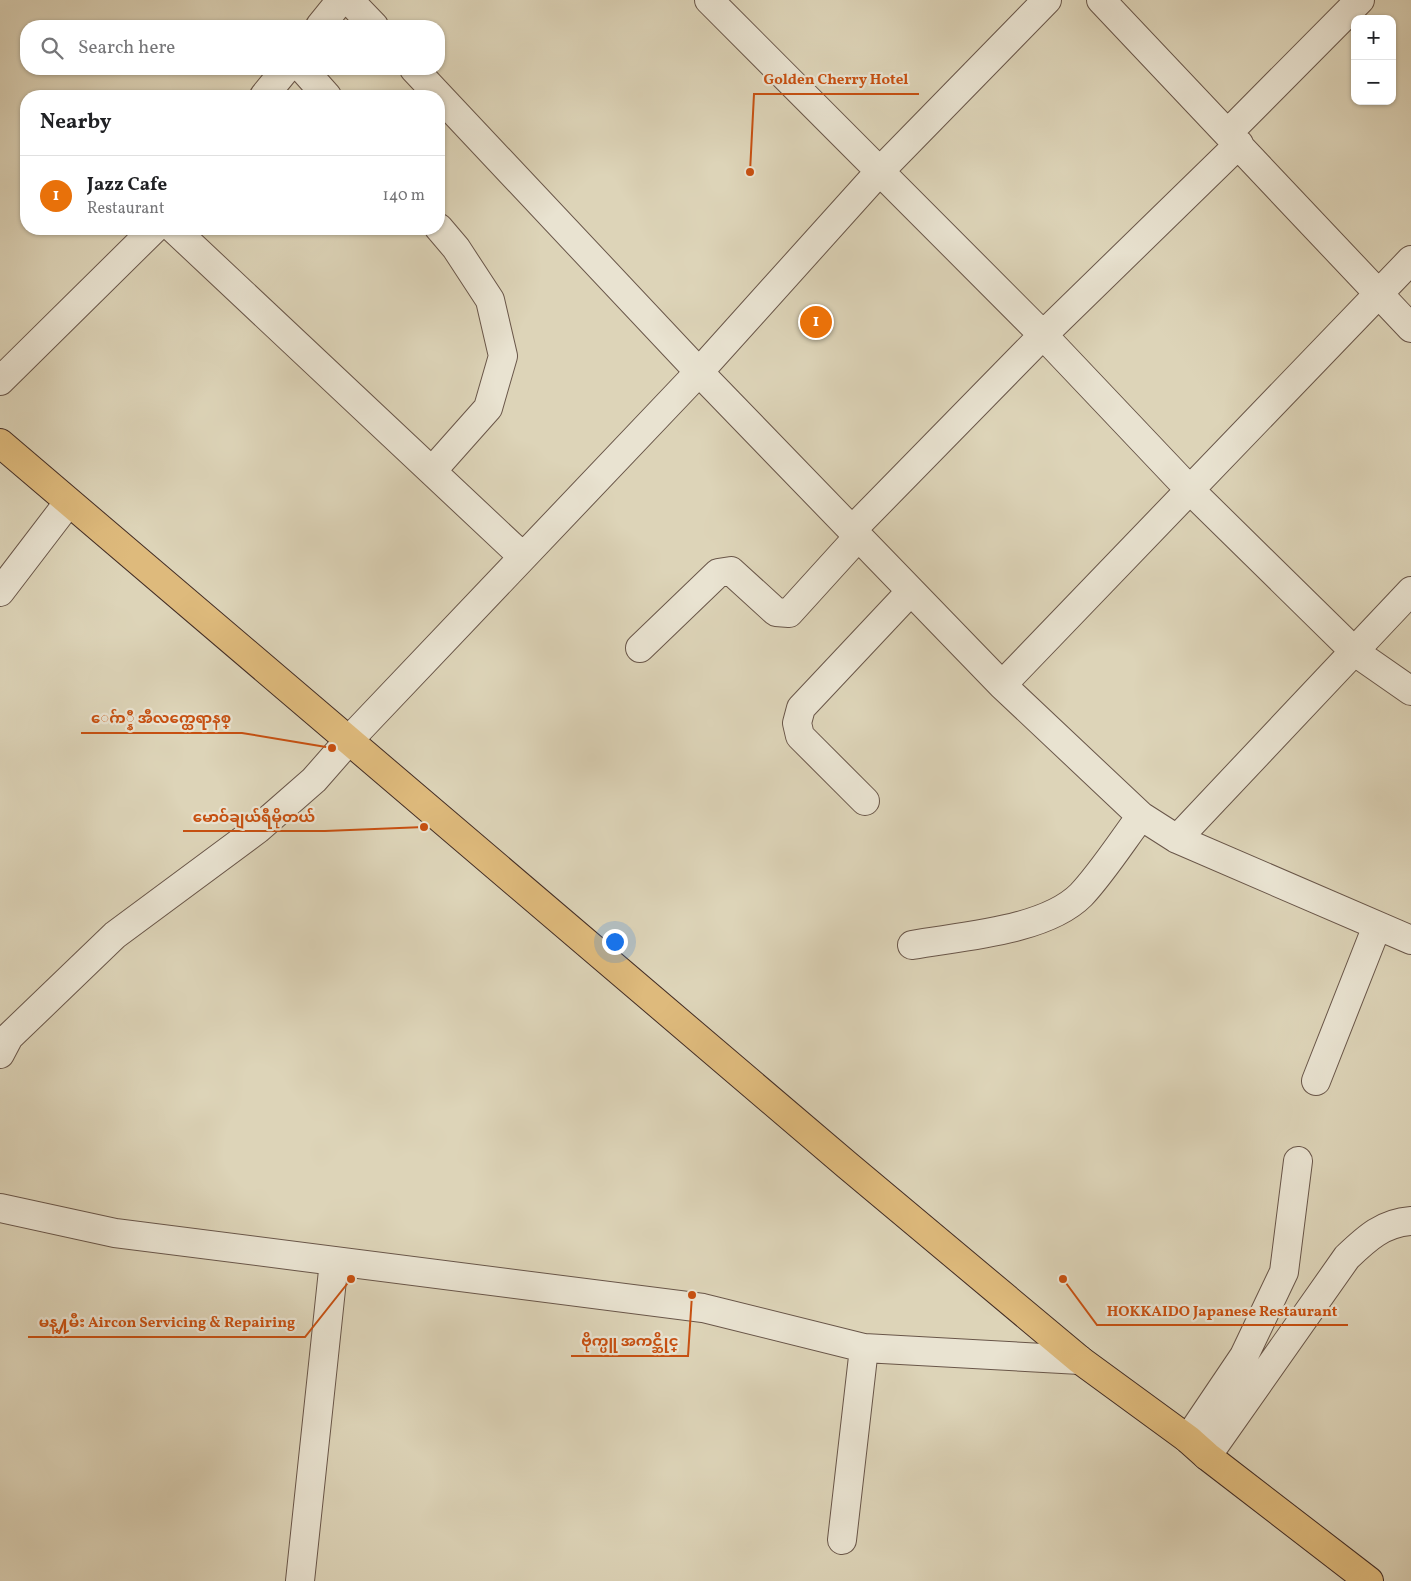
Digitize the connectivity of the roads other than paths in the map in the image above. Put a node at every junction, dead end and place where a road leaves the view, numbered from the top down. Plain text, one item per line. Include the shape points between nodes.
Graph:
1 (341, 0) edge
2 (349, 0) edge
3 (709, 0) edge
4 (1047, 0) edge
5 (1101, 0) edge
6 (1360, 0) edge
7 (325, 20) edge
8 (368, 20) edge
9 (281, 75) edge
10 (308, 75) edge
11 (420, 75) edge
12 (269, 90) edge
13 (322, 90) edge
14 (434, 90) edge
15 (445, 101) edge
16 (1233, 138) junction
17 (879, 172) junction
18 (148, 235) edge
19 (180, 235) edge
20 (445, 235) edge
21 (1411, 260) edge
22 (1378, 293) junction
23 (1411, 328) edge
24 (1043, 335) junction
25 (699, 372) junction
26 (0, 381) edge
27 (0, 443) edge
28 (432, 471) junction
29 (1189, 488) junction
30 (68, 503) junction
31 (855, 533) junction
32 (522, 556) junction
33 (911, 591) junction
34 (0, 592) edge
35 (1411, 592) edge
36 (640, 648) dead end
37 (1355, 652) junction
38 (1002, 685) junction
39 (1411, 691) edge
40 (350, 739) junction
41 (865, 801) dead end
42 (1141, 816) junction
43 (1177, 839) junction
44 (1377, 926) junction
45 (1411, 940) edge
46 (912, 945) dead end
47 (3, 1040) edge
48 (1316, 1081) dead end
49 (1298, 1161) dead end
50 (0, 1208) edge
51 (1411, 1221) edge
52 (334, 1261) junction
53 (864, 1348) junction
54 (1080, 1360) junction
55 (1198, 1448) junction
56 (842, 1540) dead end
57 (300, 1581) edge
58 (1369, 1581) edge

1 - 7 street
2 - 8 street
3 - 17 street
4 - 17 street
5 - 16 street
6 - 16 street
9 - 12 street
10 - 13 street
11 - 14 street
15 - 25 street
16 - 22 street
16 - 24 street
17 - 24 street
17 - 25 street
18 - 26 street
19 - 28 street
20 - 28 street via 490,300 503,356 488,408
21 - 22 street
22 - 23 street
22 - 29 street
24 - 29 street
24 - 31 street
25 - 31 street
25 - 32 street
27 - 30 main road
28 - 32 street
29 - 37 street
29 - 38 street
30 - 34 street
30 - 40 main road
31 - 33 street
31 - 36 street via 789,613 776,612 731,571 718,573
32 - 40 street
33 - 38 street
33 - 41 street via 801,708 796,723 800,736
35 - 37 street
37 - 39 street
37 - 43 street
38 - 42 street
40 - 47 street via 314,780 258,829 114,935
40 - 54 main road
42 - 43 street
42 - 46 street via 1081,895 1056,914 1019,926
43 - 44 street
44 - 45 street
44 - 48 street
49 - 55 street via 1284,1272
50 - 52 street via 115,1233
51 - 55 street via 1396,1222 1372,1233 1347,1257
52 - 53 street via 703,1308
52 - 57 street
53 - 54 street
53 - 56 street
54 - 55 main road
55 - 58 main road

